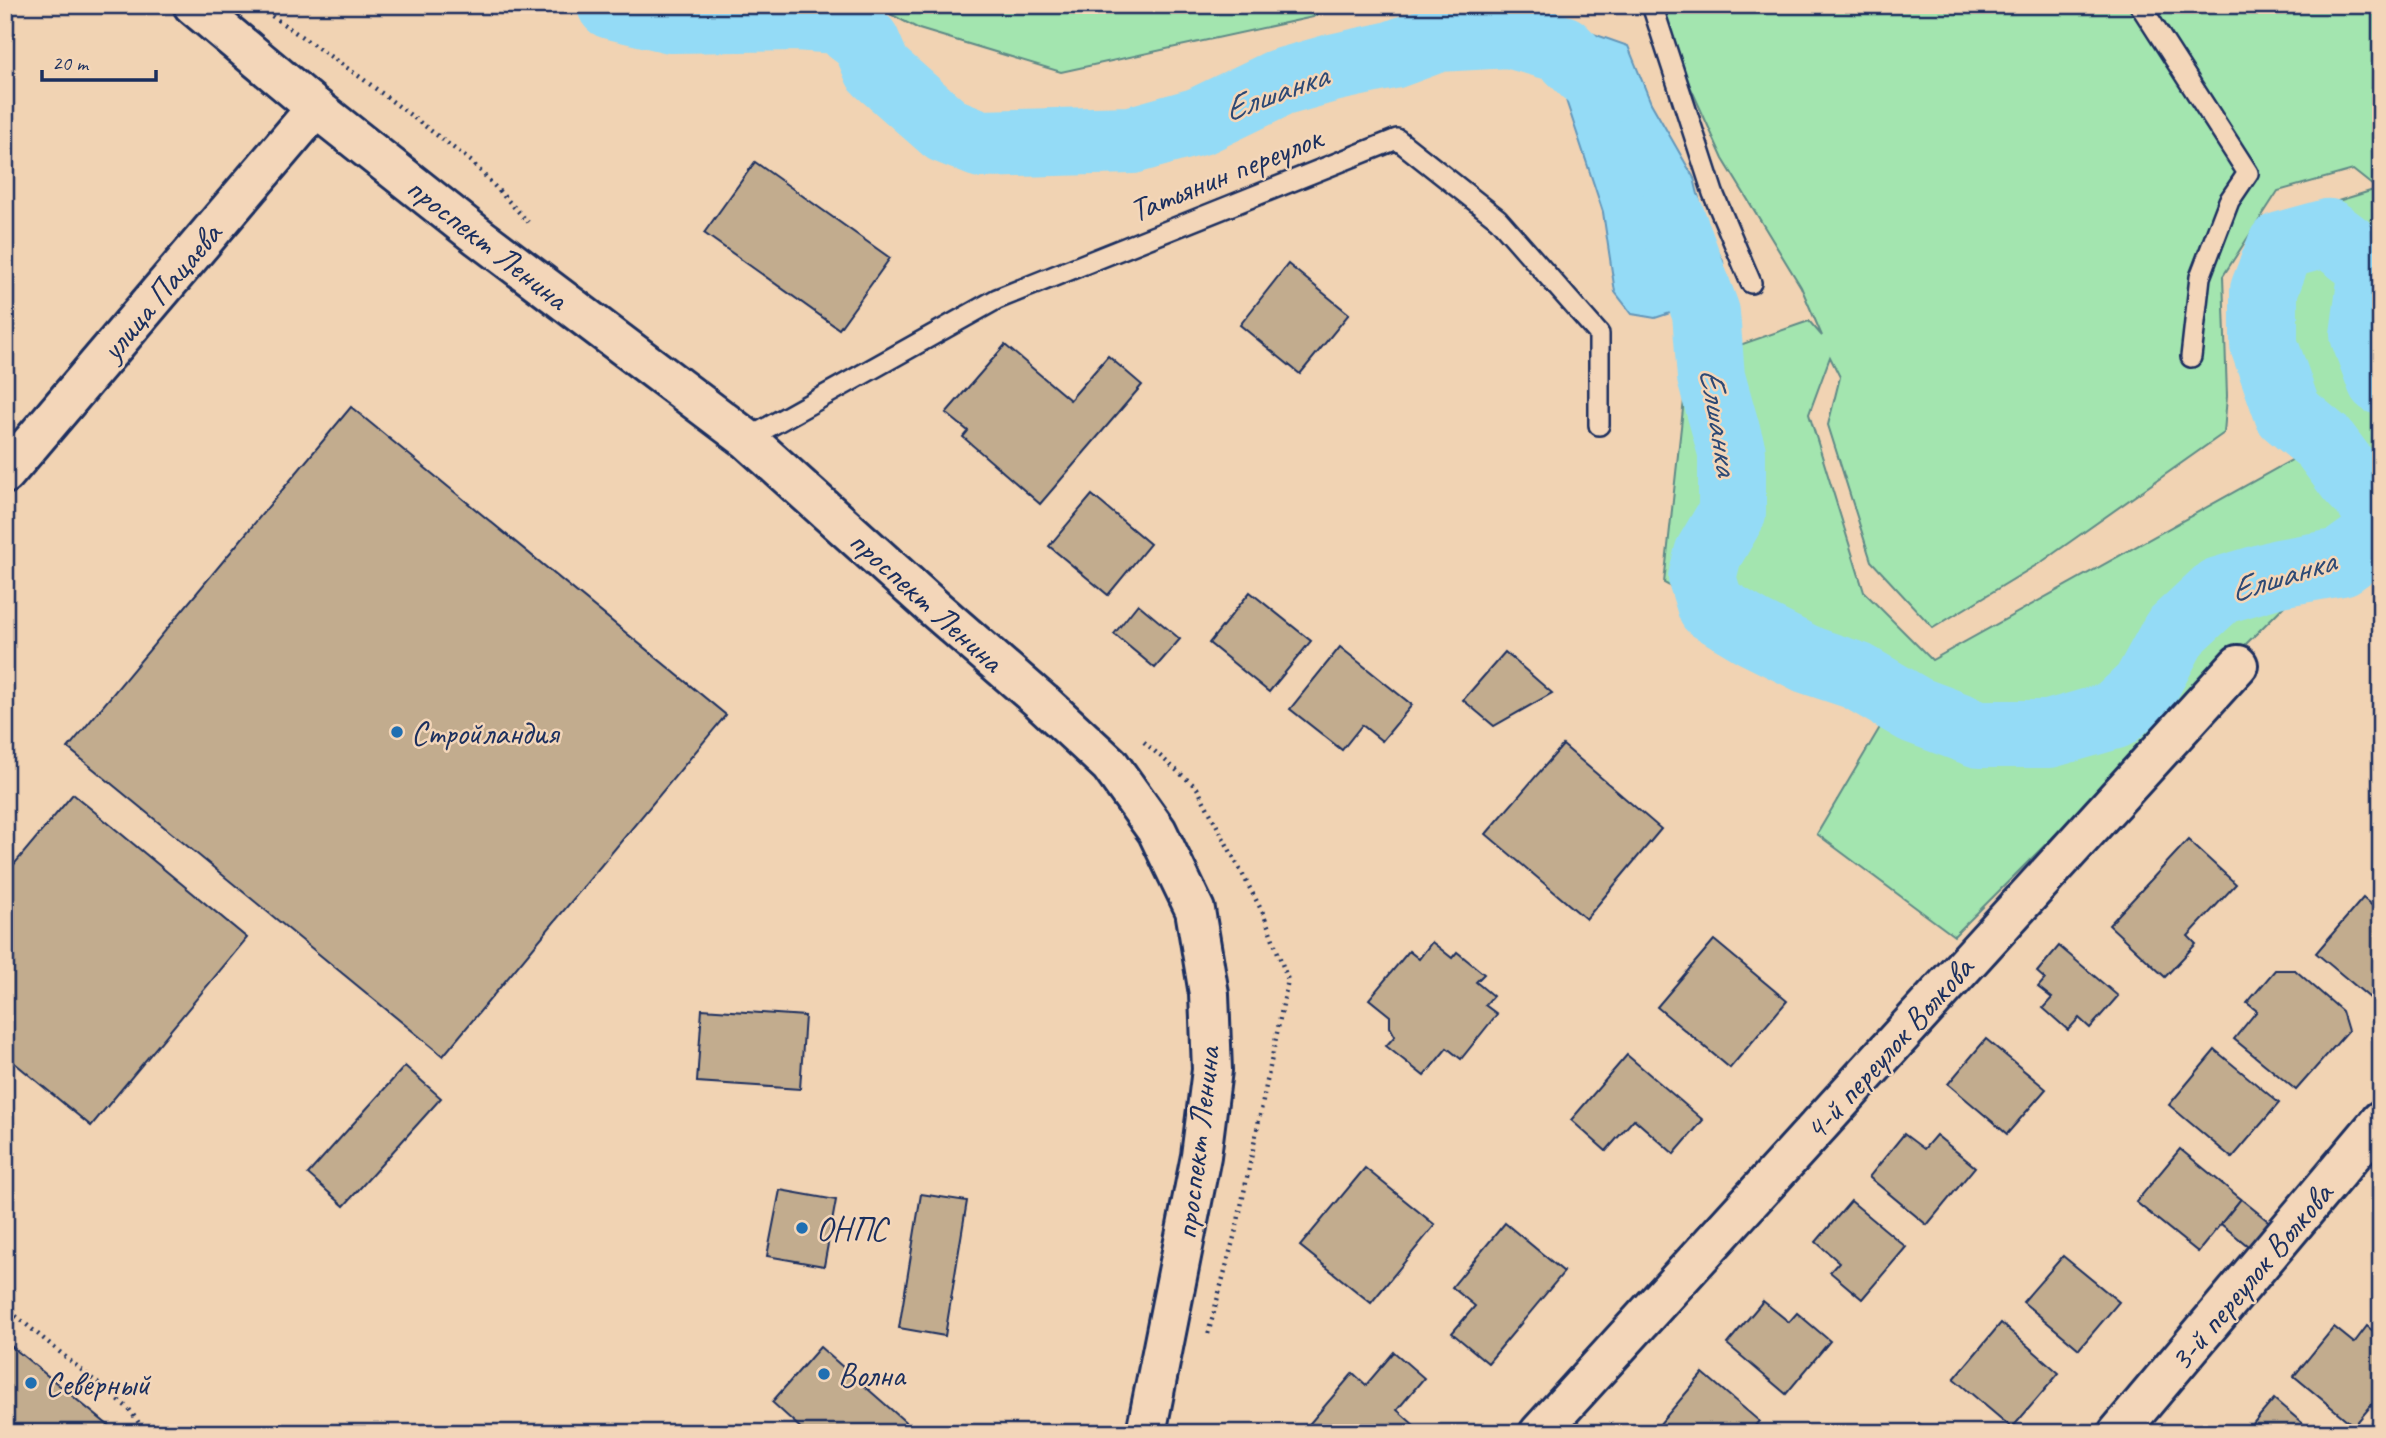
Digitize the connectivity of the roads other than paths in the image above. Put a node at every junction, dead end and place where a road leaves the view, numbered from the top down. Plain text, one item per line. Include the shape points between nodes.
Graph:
1 (1652, 5) edge
2 (2140, 5) edge
3 (198, 7) edge
4 (316, 108) junction
5 (1751, 283) dead end
6 (2191, 358) dead end
7 (1599, 425) dead end
8 (747, 439) junction
9 (5, 474) edge
10 (2238, 665) dead end
11 (2381, 1120) edge
12 (1146, 1433) edge
13 (1539, 1433) edge
14 (2118, 1433) edge

1 - 5 lane via 1713,193
2 - 6 lane via 2248,173 2229,201 2200,277
3 - 4 street, проспект Ленина
4 - 8 street, проспект Ленина
4 - 9 street, улица Пацаева
7 - 8 lane, Татьянин переулок via 1599,334 1497,219 1397,139 998,299
8 - 12 street, проспект Ленина via 1110,765 1157,831 1195,910 1209,994 1212,1070 1201,1156
10 - 13 street, 4-й переулок Волкова
11 - 14 street, 3-й переулок Волкова

